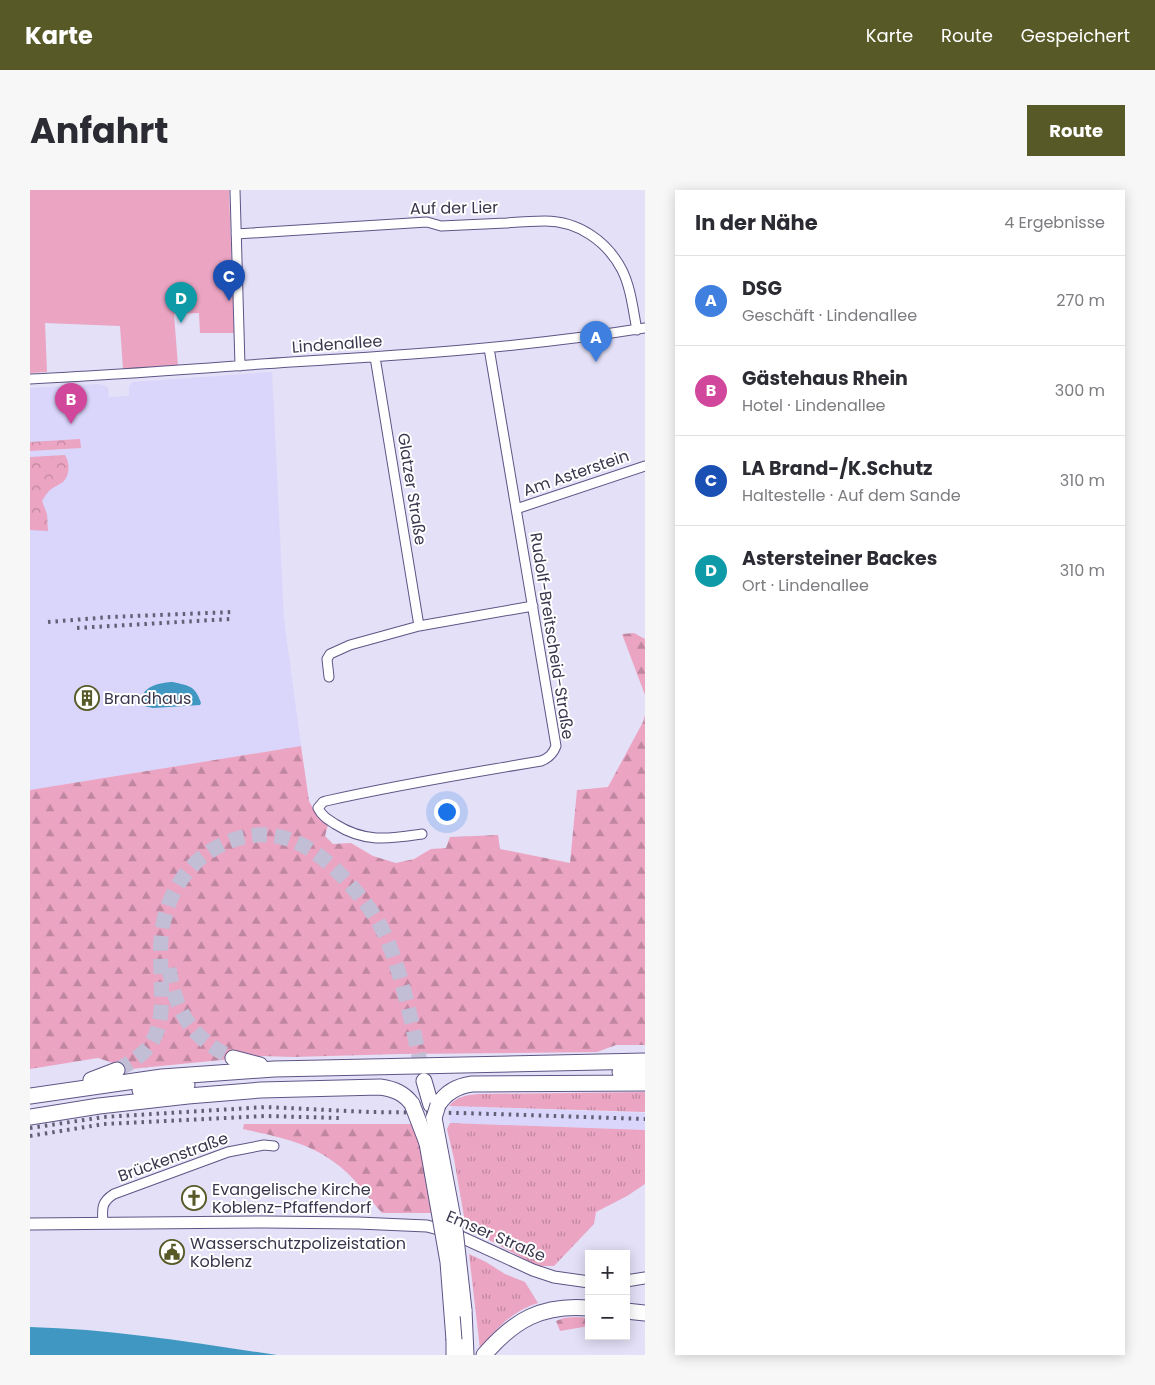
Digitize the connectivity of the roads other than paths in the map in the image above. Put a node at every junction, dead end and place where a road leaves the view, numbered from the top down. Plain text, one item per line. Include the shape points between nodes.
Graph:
1 (235, 190) edge
2 (236, 234) junction
3 (641, 329) edge
4 (489, 348) junction
5 (375, 357) junction
6 (240, 366) junction
7 (30, 379) edge
8 (645, 466) edge
9 (516, 509) junction
10 (533, 606) junction
11 (419, 626) junction
12 (329, 677) dead end
13 (422, 834) dead end
14 (233, 1058) tunnel mouth
15 (645, 1061) edge
16 (274, 1069) junction
17 (117, 1070) tunnel mouth
18 (645, 1071) edge
19 (420, 1082) tunnel mouth
20 (645, 1083) edge
21 (52, 1092) junction
22 (30, 1096) edge
23 (30, 1106) edge
24 (427, 1107) junction
25 (30, 1117) edge
26 (274, 1146) dead end
27 (103, 1223) junction
28 (30, 1224) edge
29 (645, 1278) edge
30 (630, 1280) edge
31 (585, 1282) edge
32 (585, 1308) edge
33 (630, 1311) edge
34 (645, 1313) edge
35 (454, 1347) edge
36 (466, 1355) edge
37 (484, 1355) edge

1 - 2 street
2 - 3 street, Auf der Lier via 427,222 441,226 546,221 569,224 593,236 613,256 627,283
2 - 6 street
3 - 4 street, Lindenallee
4 - 5 street, Lindenallee
4 - 9 street, Rudolf-Breitscheid-Straße
5 - 6 street, Lindenallee
5 - 11 street, Glatzer Straße
6 - 7 street, Lindenallee
8 - 9 street, Am Asterstein
9 - 10 street, Rudolf-Breitscheid-Straße
10 - 11 street
10 - 13 street, Rudolf-Breitscheid-Straße via 556,746 549,758 352,795 326,801 318,808 323,816 340,827 375,839
11 - 12 street via 335,651 327,659
14 - 16 main road
15 - 16 main road
16 - 21 main road via 162,1077
17 - 21 main road
18 - 23 main road via 326,1076 227,1081
19 - 24 main road
20 - 24 main road via 472,1084 461,1086
21 - 22 main road
24 - 25 main road via 397,1090 380,1087 280,1089 136,1101
24 - 35 main road, bridge via 427,1143 448,1262
24 - 36 main road, bridge via 455,1229
26 - 27 street, Brückenstraße via 228,1152 114,1194 103,1205
27 - 28 street, Emser Straße
27 - 31 street, Emser Straße via 426,1226 450,1232 547,1275
29 - 30 street
32 - 37 main road via 561,1307 524,1319
33 - 34 main road

